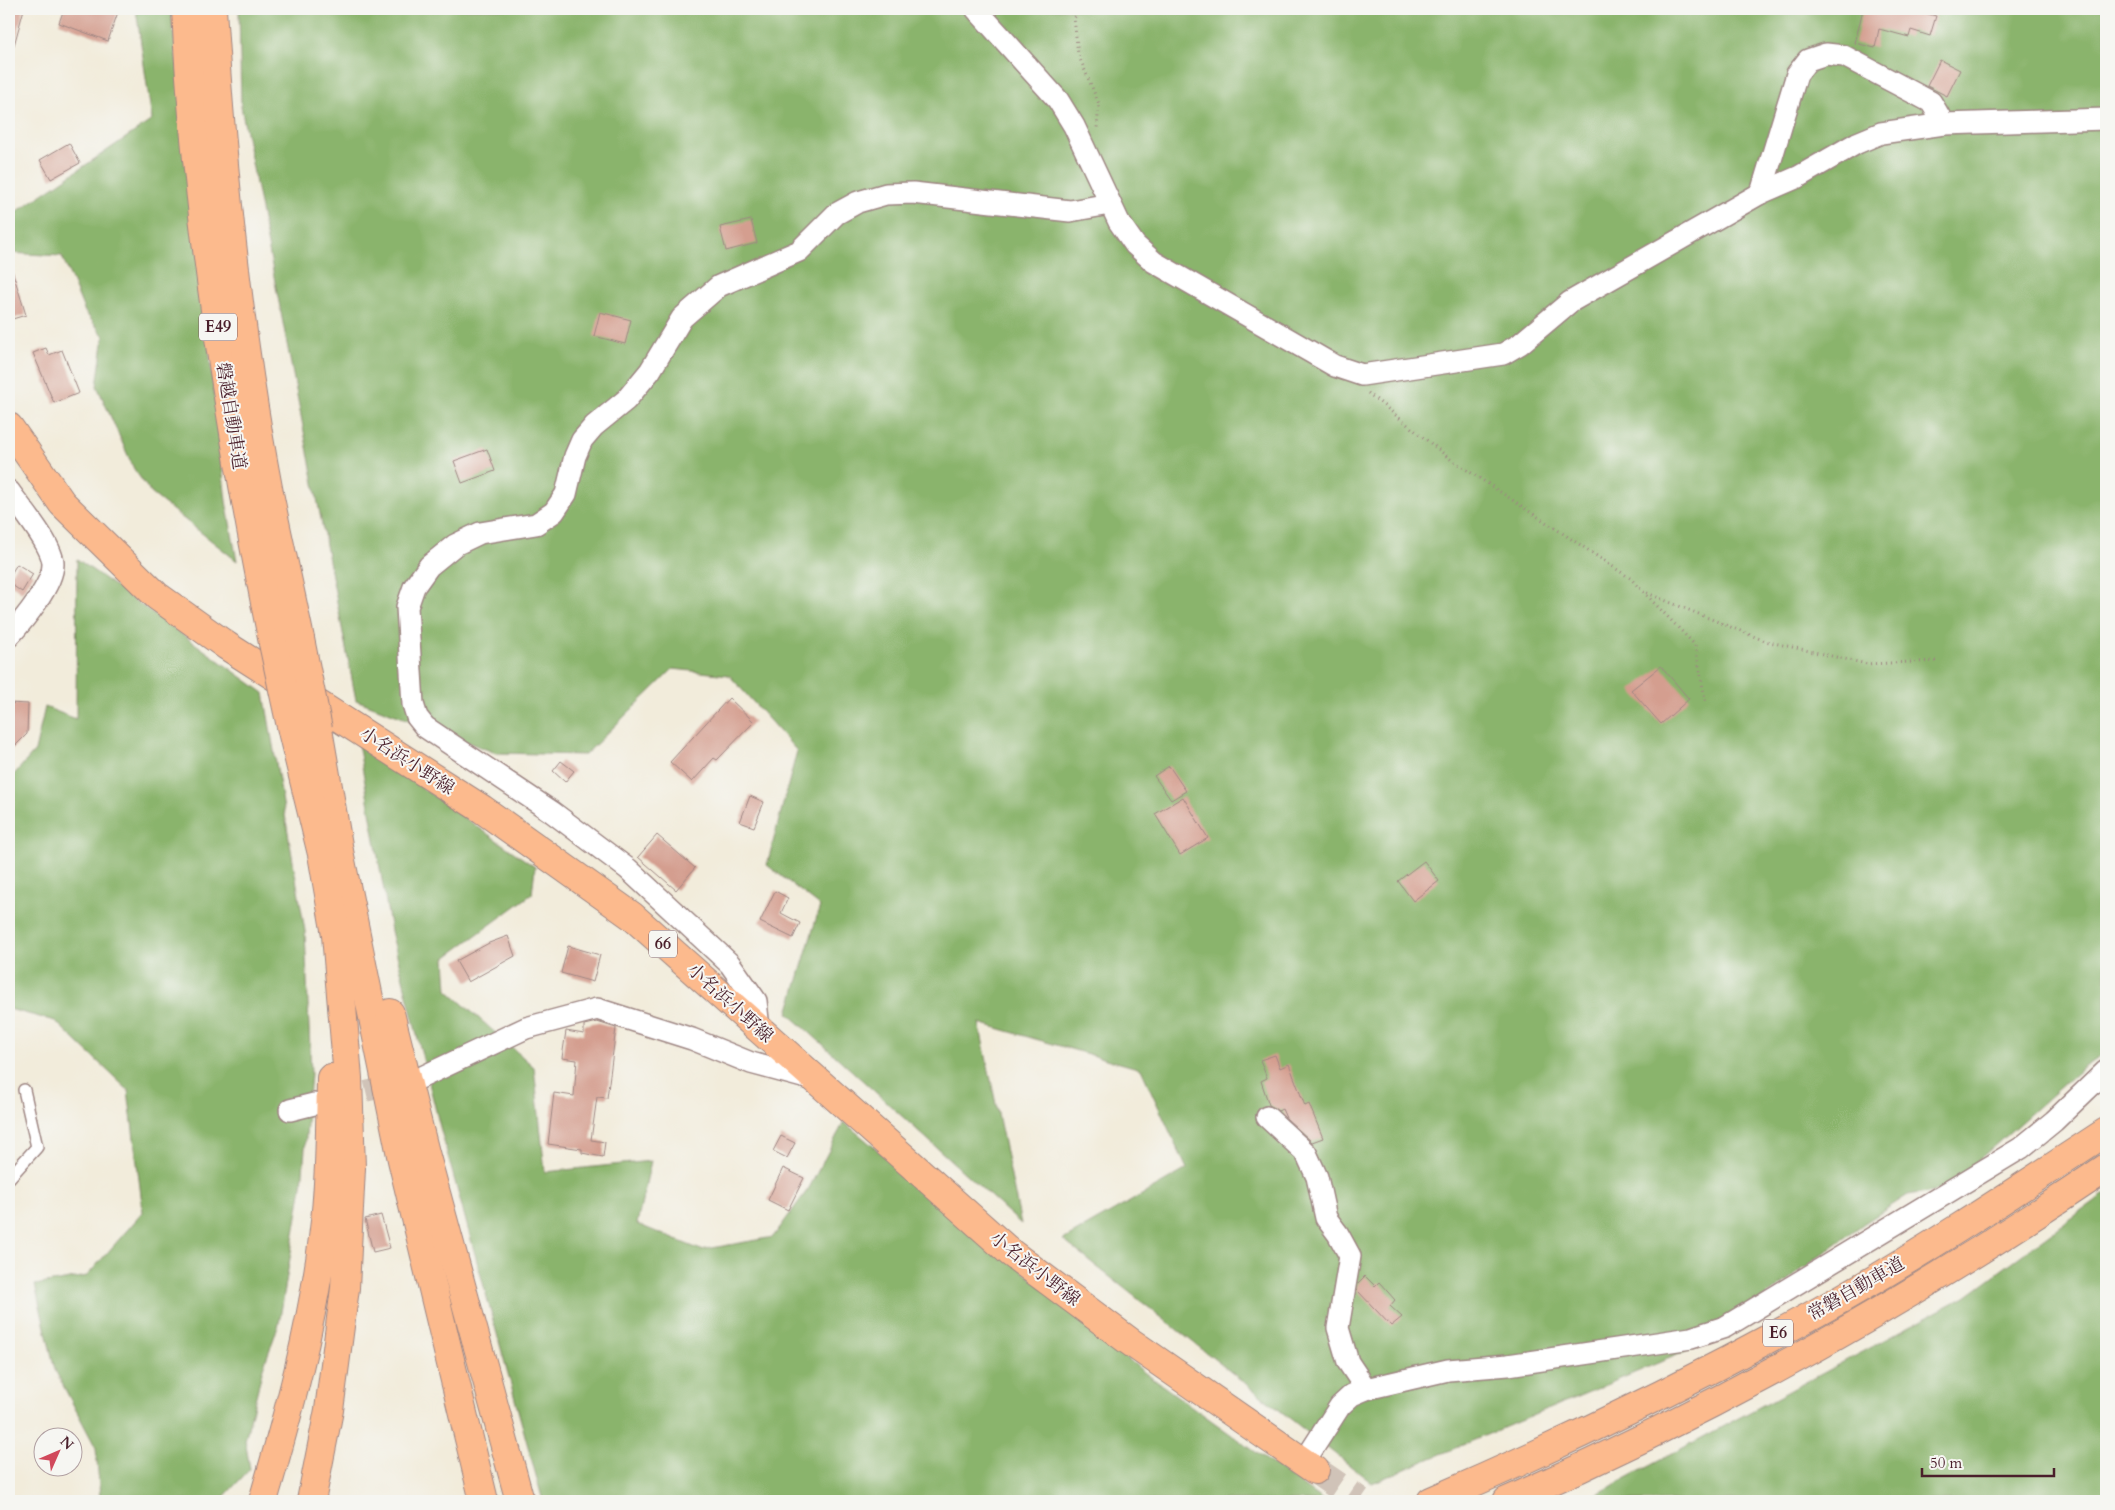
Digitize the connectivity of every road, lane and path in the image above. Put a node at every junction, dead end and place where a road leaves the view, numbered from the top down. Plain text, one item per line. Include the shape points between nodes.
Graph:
1 (186, 9) edge
2 (212, 9) edge
3 (976, 9) edge
4 (1082, 9) edge
5 (2106, 119) edge
6 (1944, 124) junction
7 (1097, 132) dead end
8 (1761, 193) junction
9 (1110, 204) junction
10 (1365, 390) dead end
11 (9, 427) edge
12 (9, 491) edge
13 (1644, 592) junction
14 (9, 636) edge
15 (1936, 662) dead end
16 (1706, 704) dead end
17 (327, 772) junction
18 (304, 789) junction
19 (759, 1029) junction
20 (2106, 1071) edge
21 (420, 1078) tunnel mouth
22 (817, 1081) junction
23 (24, 1090) dead end
24 (314, 1104) tunnel mouth
25 (290, 1110) dead end
26 (1267, 1117) dead end
27 (2106, 1132) edge
28 (2106, 1168) edge
29 (9, 1178) edge
30 (1366, 1389) junction
31 (1310, 1466) joint
32 (262, 1501) edge
33 (311, 1501) edge
34 (484, 1501) edge
35 (520, 1501) edge
36 (1431, 1501) edge
37 (1507, 1501) edge

1 - 18 main road, 磐越自動車道 / E49, bridge via 196,152 223,362 244,497
2 - 17 main road, 磐越自動車道 / E49, bridge via 222,148 248,357 268,487
3 - 9 street via 1058,100 1074,126
4 - 7 path via 1074,18 1078,54 1099,104
5 - 6 street
6 - 8 street via 1881,133
6 - 8 street via 1931,102 1844,56 1826,54 1808,60 1797,74
8 - 9 street via 1570,302 1520,344 1503,354 1362,374 1335,366 1154,262 1134,245
9 - 19 street via 1070,212 913,193 886,194 858,202 836,214 799,251 719,286 682,318 650,371 626,400 582,440 566,494 554,512 536,524 480,533 455,545 429,566 414,587 407,606 417,717 425,727 552,812 628,869 730,964 756,1001
10 - 13 path via 1449,458 1630,578
11 - 19 main road, 小名浜小野線 / 66 via 62,503 157,596 227,646 482,809 567,868 632,916
12 - 14 street via 48,548 53,563 50,579 22,623
13 - 15 path via 1765,641 1867,664
13 - 16 path via 1695,645
17 - 34 main road via 339,851 402,1160
17 - 35 main road via 349,846 425,1153
18 - 32 main road via 324,938 328,996 331,1076 328,1167 323,1237 310,1315 292,1402
18 - 33 main road via 322,854 336,935 351,1168 345,1288 329,1410
19 - 22 main road, 小名浜小野線 / 66
20 - 30 street via 2021,1148 1725,1327 1691,1338 1508,1365 1448,1370
21 - 22 street via 526,1028 597,1010 692,1039 751,1063
22 - 31 main road, 小名浜小野線 / 66 via 1011,1253 1129,1341
23 - 29 lane via 37,1147
24 - 25 street
26 - 30 street via 1306,1153 1317,1177 1326,1218 1350,1256 1338,1328 1348,1362
27 - 36 main road, 常磐自動車道 / E6 via 1928,1246 1801,1320 1643,1404 1540,1454
28 - 37 main road, 常磐自動車道 / E6 via 2028,1220 1808,1351 1730,1394 1559,1479
30 - 31 street via 1352,1395 1340,1406

